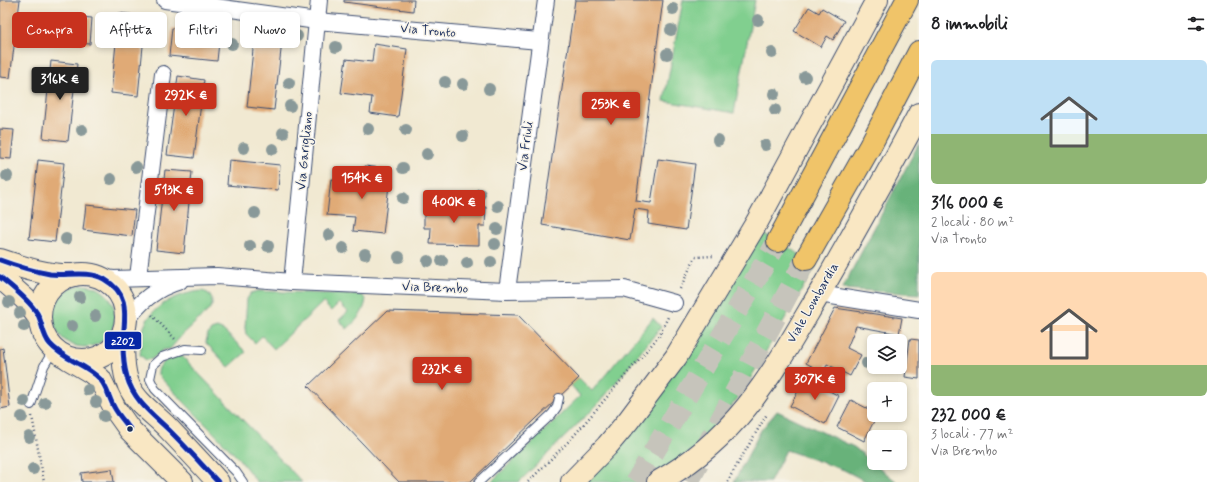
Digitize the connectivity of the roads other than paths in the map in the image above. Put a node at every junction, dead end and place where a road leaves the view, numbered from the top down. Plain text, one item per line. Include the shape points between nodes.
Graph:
1 (165, 0) edge
2 (319, 0) edge
3 (546, 0) edge
4 (877, 0) edge
5 (907, 0) edge
6 (317, 21) junction
7 (539, 41) junction
8 (919, 52) edge
9 (163, 74) dead end
10 (919, 114) edge
11 (778, 241) tunnel mouth
12 (806, 259) tunnel mouth
13 (0, 260) edge
14 (74, 275) junction
15 (0, 276) edge
16 (195, 277) junction
17 (100, 278) junction
18 (138, 278) junction
19 (292, 282) junction
20 (507, 291) junction
21 (819, 294) junction
22 (674, 303) road end
23 (919, 310) edge
24 (40, 319) junction
25 (132, 324) junction
26 (202, 350) dead end
27 (60, 352) junction
28 (559, 398) dead end
29 (31, 405) road end
30 (182, 482) edge
31 (218, 482) edge
32 (243, 482) edge
33 (479, 482) edge
34 (572, 482) edge
35 (658, 482) edge

1 - 6 street, Via Tronto
2 - 6 street
3 - 7 street, Via Friuli
4 - 34 street via 761,215 676,357 628,421
5 - 11 highway
6 - 7 street, Via Tronto
6 - 19 street, Via Garigliano
7 - 20 street, Via Friuli
8 - 12 highway via 869,148
9 - 18 street
10 - 21 street, Viale Lombardia
13 - 14 street via 37,272
14 - 17 street via 86,274
14 - 24 street via 58,282 48,292
15 - 24 street via 25,299
16 - 18 street, Via Brembo
16 - 19 street, Via Brembo via 217,276
16 - 25 street, Via Brembo via 150,294 136,308
17 - 18 street, Via Brembo
17 - 25 street via 120,294
19 - 20 street, Via Brembo
20 - 22 street, Via Brembo via 624,289
21 - 23 street
21 - 35 street, Viale Lombardia via 749,406 708,448
24 - 27 street via 48,342
25 - 27 street via 115,347 98,358 80,360
25 - 31 street via 124,361 132,392
26 - 32 lane via 185,348 162,357 153,365 150,379 155,389
27 - 29 lane via 44,366
27 - 30 street via 100,379 115,409 130,430
28 - 33 lane via 552,414

